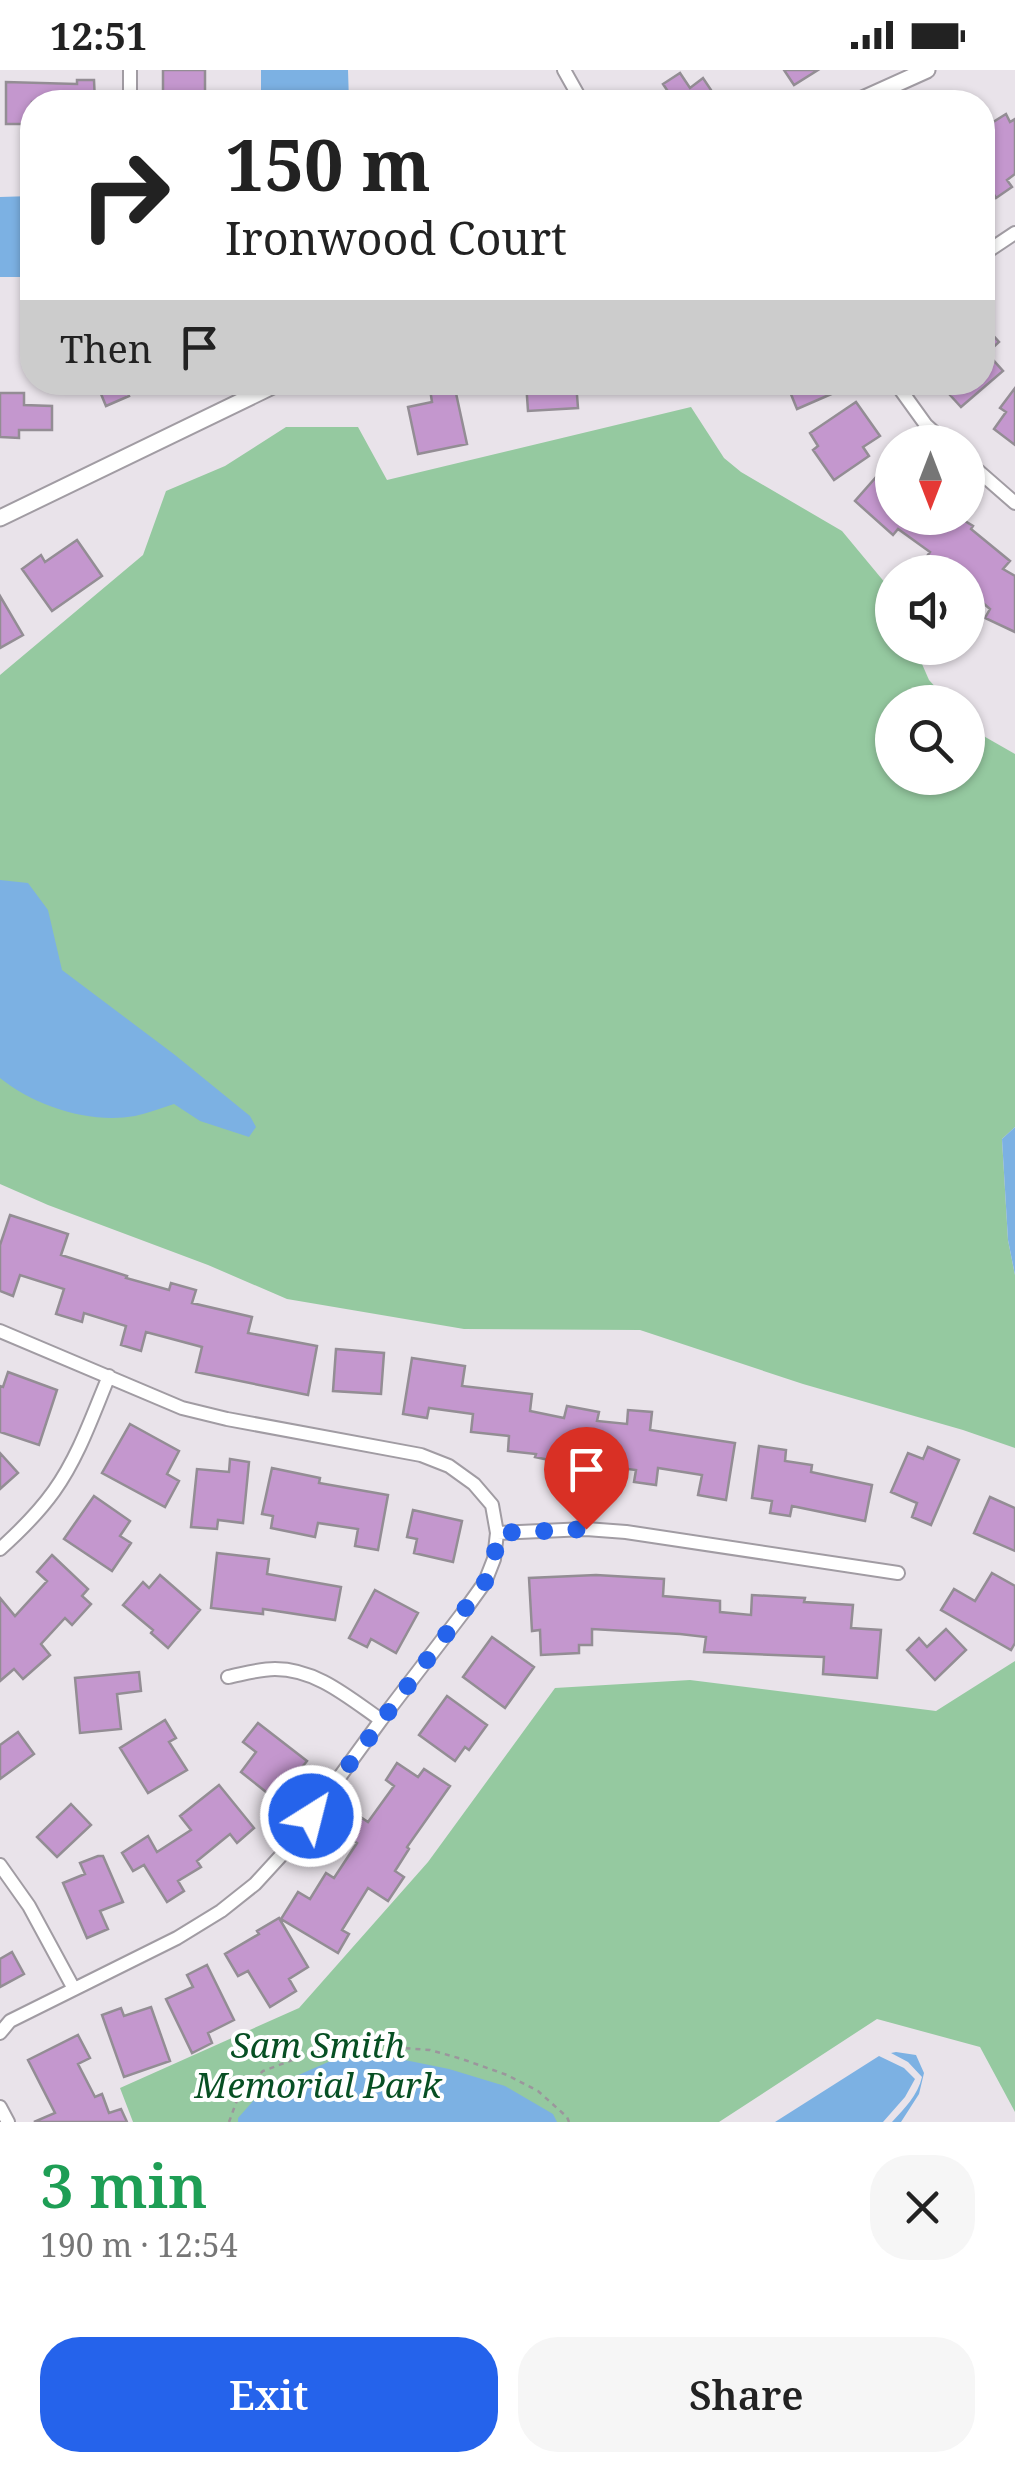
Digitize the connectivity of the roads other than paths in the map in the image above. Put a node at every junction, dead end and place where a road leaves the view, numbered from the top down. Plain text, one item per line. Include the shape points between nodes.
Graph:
1 (928, 70) edge
2 (902, 74) edge
3 (876, 90) edge
4 (254, 395) edge
5 (904, 395) edge
6 (925, 425) edge
7 (985, 477) edge
8 (1015, 504) edge
9 (0, 518) edge
10 (0, 1330) edge
11 (109, 1376) junction
12 (498, 1533) junction
13 (0, 1549) edge
14 (898, 1574) dead end
15 (228, 1677) dead end
16 (380, 1720) junction
17 (0, 1866) edge
18 (74, 1989) junction
19 (0, 2033) edge
20 (0, 2107) edge
21 (8, 2122) edge

1 - 2 street
2 - 3 street
4 - 9 street
5 - 6 street
7 - 8 street
10 - 11 street
11 - 12 street via 182,1408 450,1466 492,1505
11 - 13 street via 54,1491
12 - 14 street via 626,1532
12 - 16 street via 485,1582
15 - 16 street via 302,1672
16 - 18 street via 255,1884 177,1938
17 - 18 street
18 - 19 street via 10,2021
20 - 21 street

